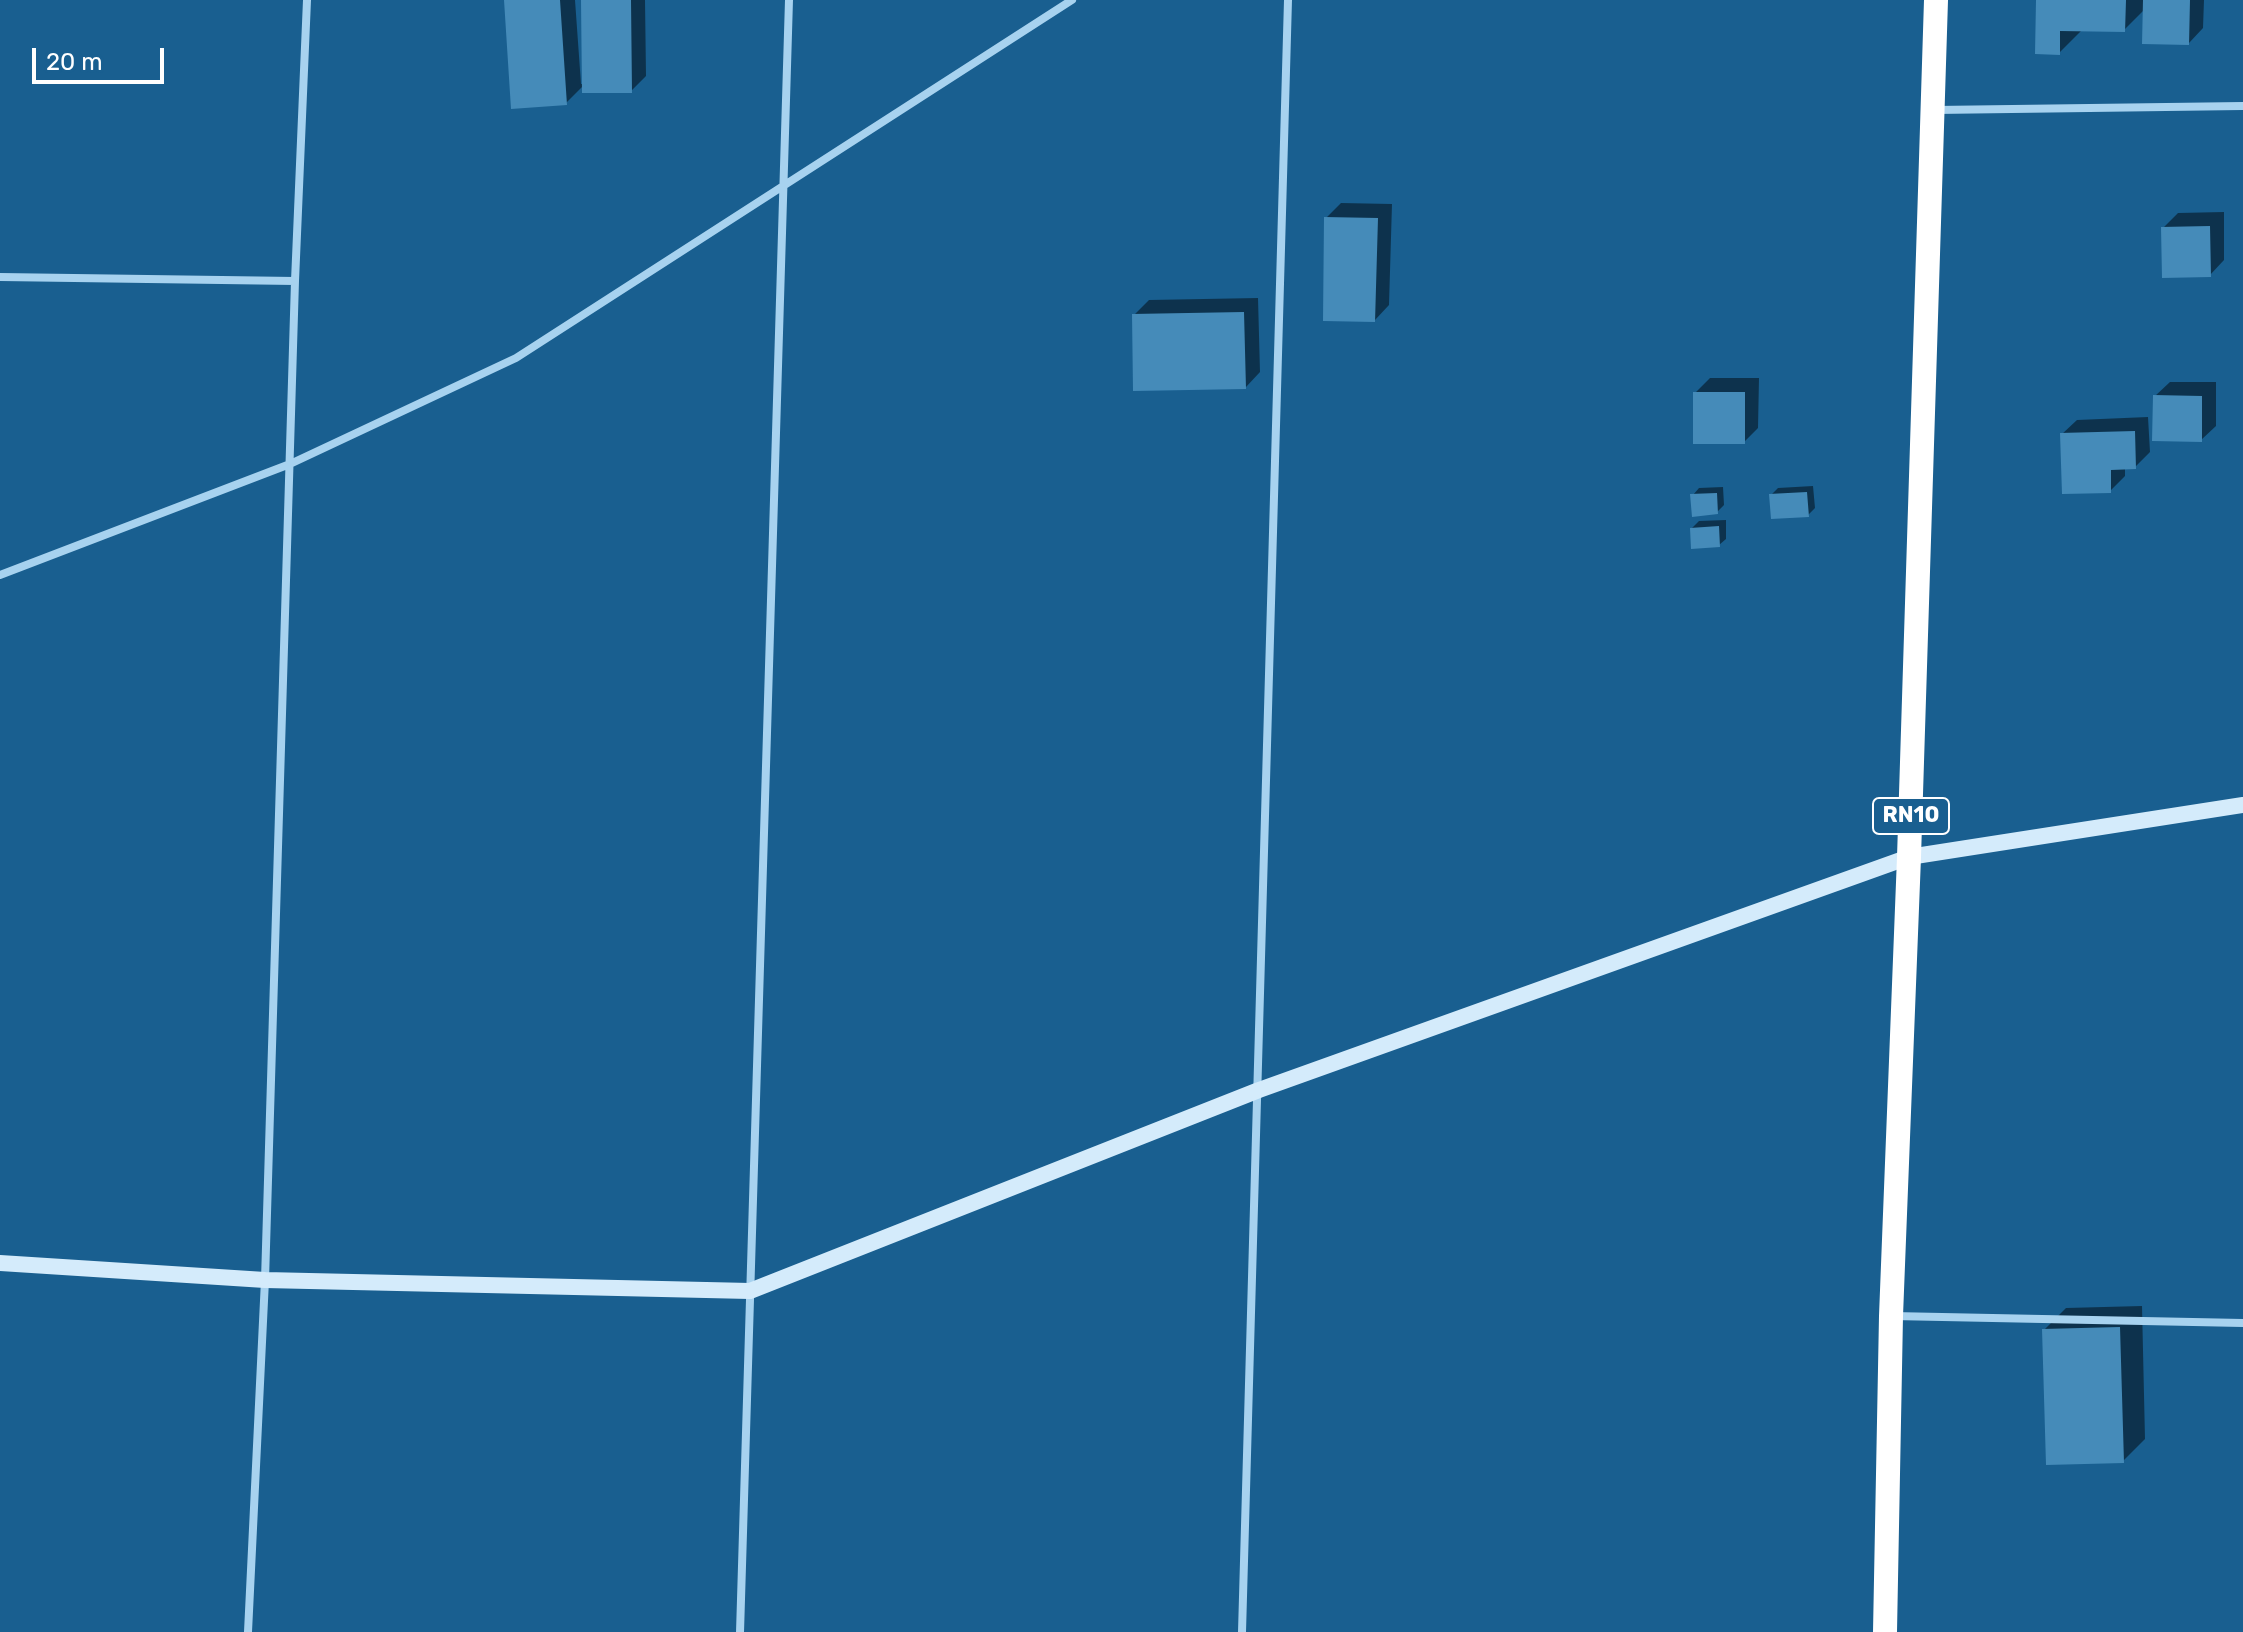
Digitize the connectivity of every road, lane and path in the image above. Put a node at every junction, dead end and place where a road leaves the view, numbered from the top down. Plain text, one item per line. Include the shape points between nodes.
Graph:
1 (307, 0) edge
2 (789, 0) edge
3 (1072, 0) edge
4 (1288, 0) edge
5 (1936, 0) edge
6 (2243, 106) edge
7 (1935, 110) junction
8 (781, 190) junction
9 (0, 277) edge
10 (295, 281) junction
11 (290, 464) junction
12 (0, 575) edge
13 (2243, 805) edge
14 (1909, 857) junction
15 (1259, 1090) junction
16 (0, 1263) edge
17 (265, 1280) junction
18 (750, 1291) junction
19 (1891, 1316) junction
20 (2243, 1323) edge
21 (248, 1632) edge
22 (740, 1632) edge
23 (1242, 1632) edge
24 (1885, 1632) edge

1 - 10 street
2 - 8 street
3 - 8 street
4 - 15 street
5 - 7 highway, RN10
6 - 7 street
7 - 14 highway, RN10
8 - 11 street via 516,358
8 - 18 street
9 - 10 street
10 - 11 street
11 - 12 street
11 - 17 street
13 - 14 street
14 - 15 street
14 - 19 highway, RN10
15 - 18 street
15 - 23 street
16 - 17 street
17 - 18 street
17 - 21 street
18 - 22 street
19 - 20 street
19 - 24 highway, RN10

